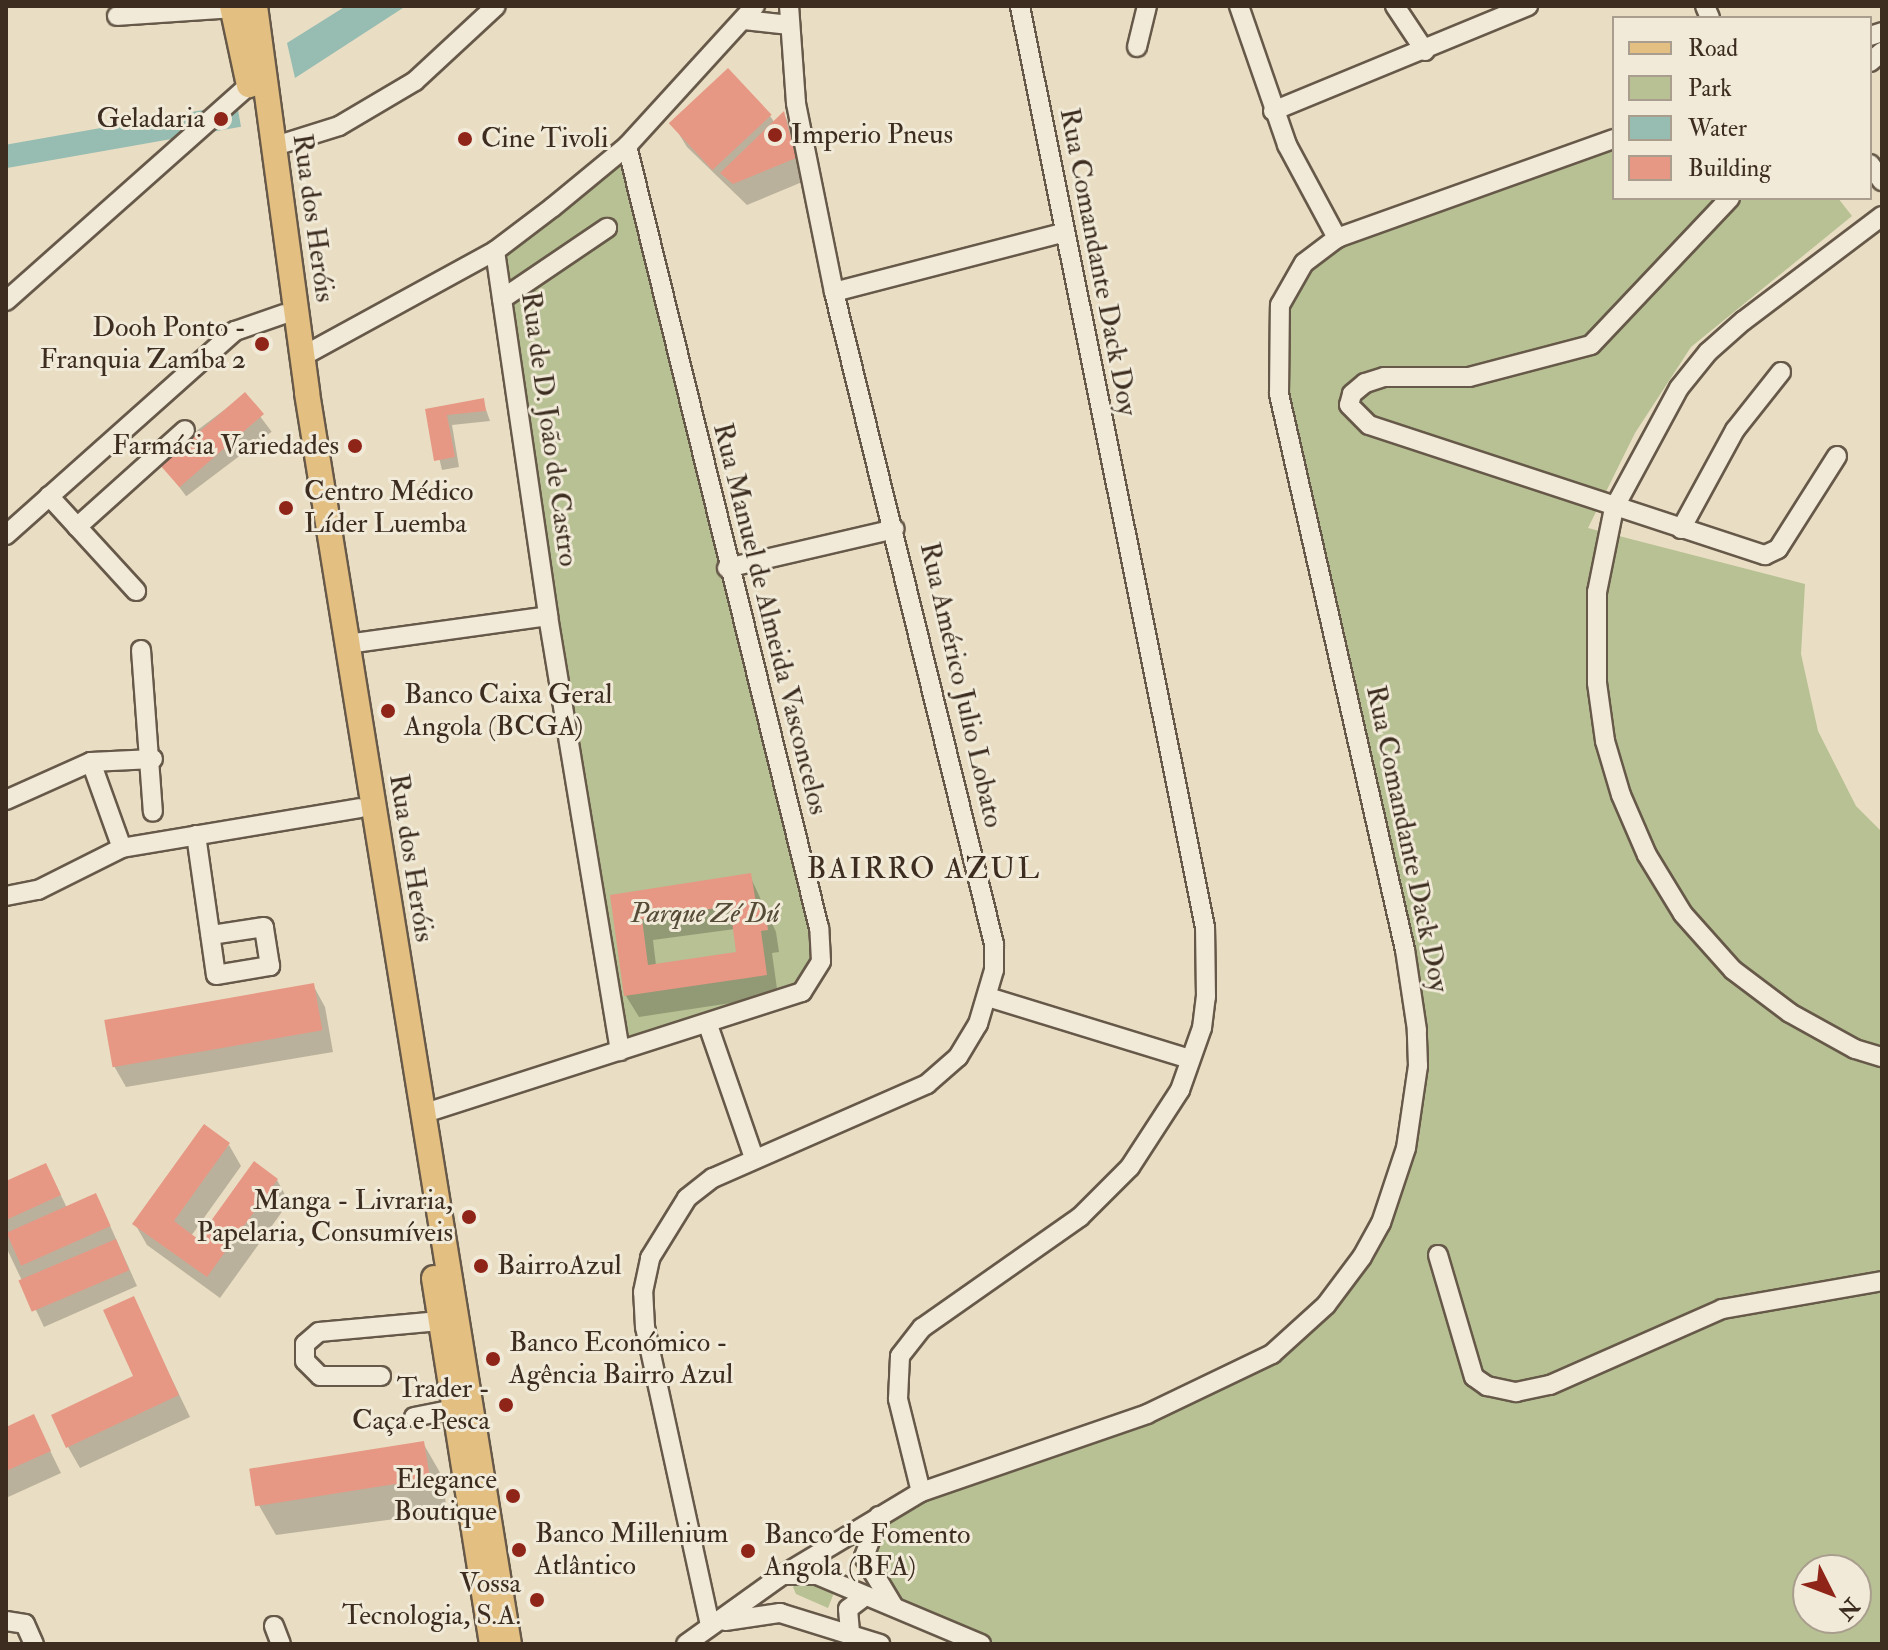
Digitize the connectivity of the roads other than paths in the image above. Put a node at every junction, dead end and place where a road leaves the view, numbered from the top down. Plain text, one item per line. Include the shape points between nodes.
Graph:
1 (242, 6) edge
2 (496, 6) edge
3 (789, 6) edge
4 (1020, 6) edge
5 (1147, 6) edge
6 (1239, 6) edge
7 (1395, 6) edge
8 (1528, 6) edge
9 (750, 13) edge
10 (117, 16) dead end
11 (790, 25) junction
12 (1137, 47) dead end
13 (1425, 51) junction
14 (256, 82) junction
15 (1273, 111) junction
16 (1612, 140) edge
17 (627, 146) junction
18 (272, 147) junction
19 (1728, 200) edge
20 (1882, 216) edge
21 (607, 228) dead end
22 (1062, 233) junction
23 (1337, 238) junction
24 (495, 251) junction
25 (834, 292) junction
26 (502, 299) junction
27 (6, 301) edge
28 (284, 314) junction
29 (303, 356) junction
30 (1781, 372) dead end
31 (185, 430) dead end
32 (1837, 456) dead end
33 (49, 496) junction
34 (1614, 508) junction
35 (77, 527) junction
36 (895, 529) junction
37 (1681, 529) junction
38 (6, 535) edge
39 (727, 568) junction
40 (136, 591) dead end
41 (548, 616) junction
42 (347, 644) junction
43 (141, 650) dead end
44 (153, 759) junction
45 (91, 762) junction
46 (6, 800) edge
47 (360, 808) junction
48 (153, 812) dead end
49 (196, 835) junction
50 (122, 848) junction
51 (6, 896) edge
52 (211, 935) dead end
53 (988, 997) junction
54 (708, 1025) junction
55 (620, 1051) junction
56 (1882, 1057) edge
57 (1190, 1059) junction
58 (422, 1114) junction
59 (754, 1158) junction
60 (1438, 1255) dead end
61 (1882, 1281) edge
62 (439, 1321) junction
63 (381, 1376) dead end
64 (454, 1409) junction
65 (414, 1417) dead end
66 (921, 1492) junction
67 (881, 1514) junction
68 (781, 1576) junction
69 (865, 1596) junction
70 (895, 1609) junction
71 (6, 1621) edge
72 (710, 1625) junction
73 (850, 1632) junction
74 (34, 1644) edge
75 (492, 1644) edge
76 (509, 1644) edge
77 (686, 1644) edge
78 (880, 1644) edge
79 (981, 1644) edge

1 - 10 street
1 - 14 main road, Rua dos Heróis
2 - 18 street via 415,81 339,126
3 - 11 street, Rua Américo Julio Lobato
4 - 22 street, Rua Comandante Dack Doy
5 - 12 street
6 - 15 street
7 - 13 street
8 - 13 street
9 - 11 street
9 - 17 street
11 - 25 street, Rua Américo Julio Lobato via 796,103
13 - 15 street
14 - 18 main road, Rua dos Heróis
14 - 27 street
14 - 28 main road, Rua dos Heróis
15 - 23 street via 1305,186
16 - 23 street, Rua Comandante Dack Doy
17 - 24 street
17 - 39 street, Rua Manuel de Almeida Vasconcelos
18 - 29 main road, Rua dos Heróis
19 - 34 street via 1591,345 1469,377 1384,377 1352,394 1354,415 1369,425
20 - 34 street via 1708,352 1679,388
21 - 26 street
22 - 25 street
22 - 57 street, Rua Comandante Dack Doy via 1205,927 1206,997
23 - 66 street, Rua Comandante Dack Doy via 1304,263 1285,290 1277,369 1413,991 1418,1066 1395,1188 1346,1283 1272,1354 1147,1414
24 - 26 street, Rua de D. João de Castro
24 - 29 street
25 - 36 street, Rua Américo Julio Lobato
26 - 41 street, Rua de D. João de Castro
28 - 33 street via 235,331
28 - 47 main road, Rua dos Heróis
29 - 42 main road, Rua dos Heróis
30 - 37 street via 1735,430
31 - 35 street
32 - 37 street via 1772,554
33 - 35 street
33 - 38 street
34 - 37 street
34 - 56 street via 1597,592 1597,683 1605,741 1647,855 1683,914 1733,970 1790,1013 1855,1049
35 - 40 street
36 - 39 street
36 - 53 street, Rua Américo Julio Lobato via 994,944
39 - 54 street, Rua Manuel de Almeida Vasconcelos via 822,949 817,974 802,992
41 - 42 street
41 - 55 street, Rua de D. João de Castro
42 - 58 main road, Rua dos Heróis
43 - 44 street
44 - 45 street
44 - 48 street
45 - 46 street
45 - 50 street
47 - 49 street
47 - 62 main road, Rua dos Heróis
49 - 50 street
49 - 52 street
50 - 51 street via 38,890
53 - 57 street
53 - 59 street, Rua Américo Julio Lobato via 958,1057 927,1084
54 - 55 street, Rua Manuel de Almeida Vasconcelos
54 - 59 street
55 - 58 street, Rua Manuel de Almeida Vasconcelos
57 - 66 street, Rua Comandante Dack Doy via 1164,1120 1106,1193 908,1343 897,1374 898,1399
58 - 76 main road, Rua dos Heróis
59 - 72 street, Rua Américo Julio Lobato via 687,1198 659,1238 643,1292 645,1327
60 - 61 street via 1474,1377 1487,1386 1516,1392 1550,1385 1722,1309
62 - 63 street via 319,1332 305,1344 305,1361 320,1376
62 - 64 main road, Rua dos Heróis
64 - 65 street
64 - 75 main road, Rua dos Heróis
66 - 67 street, Rua Comandante Dack Doy
67 - 68 street, Rua Comandante Dack Doy
67 - 70 street via 864,1557
68 - 69 street via 817,1575
68 - 72 street, Rua Comandante Dack Doy
69 - 70 street
69 - 73 street via 848,1609
70 - 79 street
71 - 74 street via 25,1624
72 - 73 street via 780,1613
72 - 77 street, Rua Comandante Dack Doy
73 - 78 street

